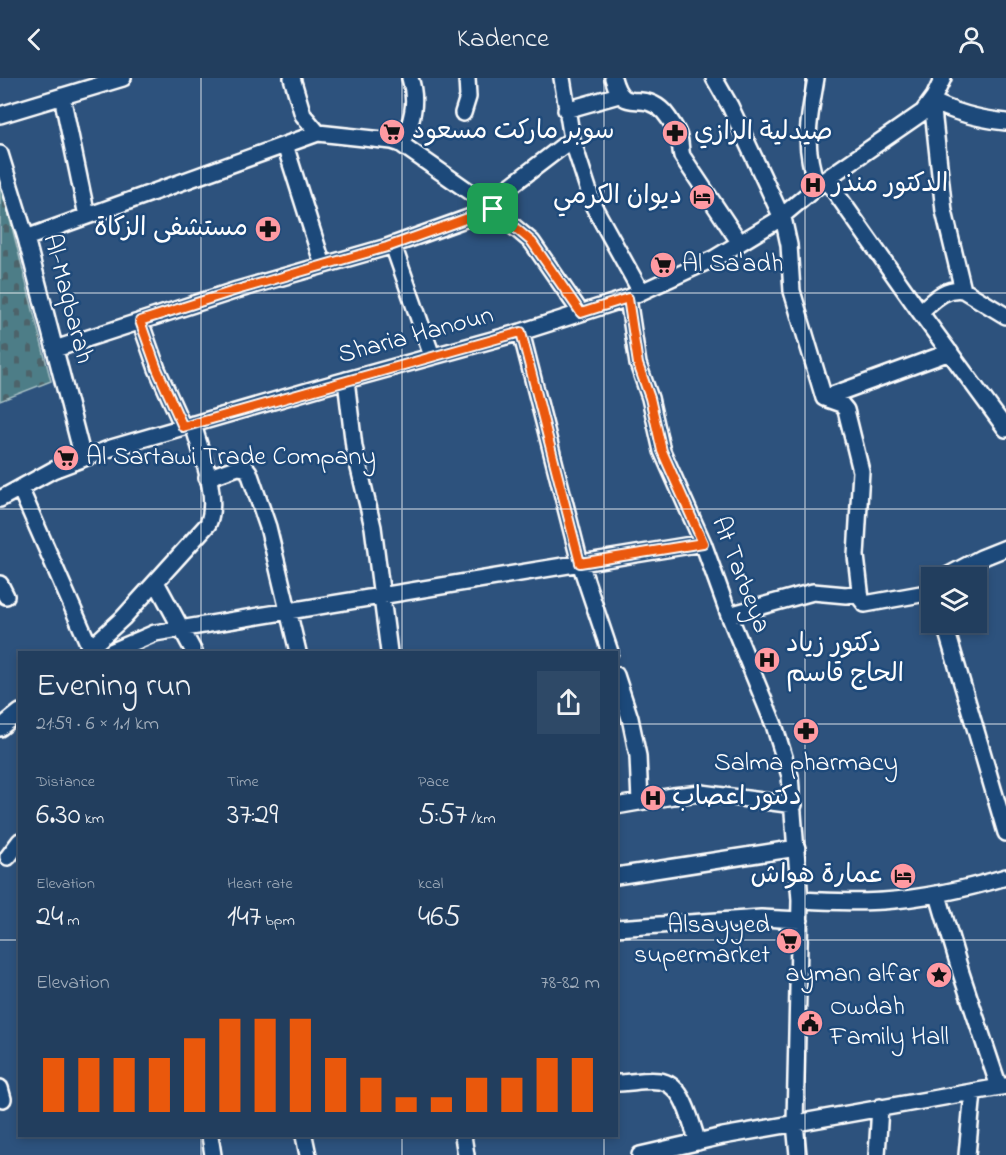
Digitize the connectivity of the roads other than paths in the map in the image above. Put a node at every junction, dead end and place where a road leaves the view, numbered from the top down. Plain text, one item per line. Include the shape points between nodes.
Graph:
1 (292, 78) edge
2 (410, 78) edge
3 (467, 78) edge
4 (562, 78) edge
5 (613, 78) edge
6 (714, 78) edge
7 (816, 78) edge
8 (943, 78) edge
9 (116, 79) edge
10 (619, 95) junction
11 (62, 96) junction
12 (932, 101) junction
13 (566, 110) junction
14 (463, 113) dead end
15 (0, 116) edge
16 (1006, 122) edge
17 (318, 133) junction
18 (572, 139) junction
19 (401, 144) junction
20 (285, 145) junction
21 (0, 154) edge
22 (822, 182) junction
23 (490, 206) junction
24 (87, 216) junction
25 (782, 216) junction
26 (26, 238) junction
27 (740, 243) junction
28 (393, 245) junction
29 (323, 265) junction
30 (960, 287) junction
31 (634, 295) junction
32 (920, 312) junction
33 (581, 313) junction
34 (1006, 316) edge
35 (140, 321) junction
36 (521, 332) junction
37 (55, 349) junction
38 (950, 352) junction
39 (432, 356) junction
40 (346, 380) junction
41 (824, 398) junction
42 (188, 425) junction
43 (1006, 429) edge
44 (83, 458) junction
45 (207, 478) junction
46 (20, 488) junction
47 (0, 499) edge
48 (703, 543) junction
49 (1006, 548) edge
50 (580, 563) junction
51 (964, 567) edge
52 (156, 582) junction
53 (859, 593) junction
54 (921, 594) edge
55 (381, 596) junction
56 (288, 611) junction
57 (729, 615) junction
58 (181, 629) junction
59 (947, 633) edge
60 (89, 651) edge
61 (113, 651) edge
62 (193, 651) edge
63 (298, 651) edge
64 (389, 651) edge
65 (610, 651) edge
66 (618, 681) edge
67 (18, 714) edge
68 (0, 728) edge
69 (640, 802) junction
70 (794, 805) junction
71 (618, 806) edge
72 (1006, 833) edge
73 (18, 844) edge
74 (797, 848) junction
75 (8, 857) dead end
76 (618, 876) edge
77 (1006, 877) edge
78 (938, 894) junction
79 (800, 900) junction
80 (800, 920) junction
81 (618, 928) edge
82 (618, 1083) edge
83 (1003, 1086) edge
84 (973, 1092) junction
85 (880, 1107) junction
86 (795, 1123) junction
87 (210, 1137) edge
88 (304, 1137) edge
89 (463, 1137) edge
90 (698, 1142) junction
91 (213, 1155) edge
92 (308, 1155) edge
93 (466, 1155) edge
94 (640, 1155) edge
95 (798, 1155) edge
96 (877, 1155) edge
97 (967, 1155) edge

1 - 17 street via 303,115
2 - 19 street via 414,110
3 - 14 street via 468,97
4 - 13 street, At Tarbeya
5 - 10 street
6 - 25 street
7 - 22 street via 807,142 810,164
8 - 12 street
9 - 11 street
10 - 13 street
10 - 27 street via 651,103 664,113 679,135 682,156
11 - 15 street
11 - 24 street
12 - 16 street via 977,118
12 - 22 street, Sharia Hanoun
12 - 30 street via 944,211
13 - 18 street, At Tarbeya
17 - 19 street
17 - 20 street
18 - 23 street
18 - 31 street, At Tarbeya via 594,207
19 - 23 street
20 - 24 street
20 - 29 street
21 - 26 street, Al-Maqbarah
22 - 25 street, Sharia Hanoun
22 - 32 street
23 - 28 street
23 - 33 street via 532,242
24 - 26 street
25 - 27 street, Sharia Hanoun
25 - 41 street via 792,291
26 - 37 street, Al-Maqbarah
27 - 31 street, Sharia Hanoun
28 - 29 street
28 - 39 street
29 - 35 street
30 - 32 street via 939,295
30 - 34 street
31 - 33 street, Sharia Hanoun
31 - 48 street, At Tarbeya via 638,364 662,451
32 - 38 street
33 - 36 street, Sharia Hanoun
35 - 37 street
35 - 42 street via 157,369
36 - 39 street, Sharia Hanoun
36 - 50 street
37 - 44 street, Al-Maqbarah
38 - 41 street
38 - 43 street
39 - 40 street, Sharia Hanoun
40 - 42 street, Sharia Hanoun
40 - 55 street via 354,447 373,527
41 - 53 street via 846,410 861,471 856,556
42 - 44 street, Sharia Hanoun
42 - 45 street
44 - 46 street, Sharia Hanoun
45 - 52 street via 213,503 208,524
45 - 56 street via 238,467 249,472 268,526
46 - 47 street, Sharia Hanoun
46 - 60 street
48 - 50 street
48 - 57 street, At Tarbeya
49 - 51 street
50 - 55 street
50 - 65 street
52 - 58 street
52 - 60 street
53 - 54 street via 865,604
53 - 57 street via 813,592
55 - 56 street
55 - 64 street
56 - 58 street
56 - 63 street
57 - 70 street, At Tarbeya via 774,725 790,776
58 - 61 street via 148,635
58 - 62 street
59 - 72 street
66 - 69 street via 638,756
67 - 68 street
69 - 70 street via 701,793
69 - 71 street
70 - 74 street, At Tarbeya
73 - 75 street
74 - 76 street
74 - 79 street, At Tarbeya
77 - 78 street
78 - 79 street via 882,901
78 - 83 street via 961,973
79 - 80 street, At Tarbeya
80 - 81 street via 761,918
80 - 86 street, At Tarbeya
82 - 90 street via 659,1081 672,1086 682,1097
83 - 84 street
84 - 85 street
84 - 97 street
85 - 86 street
85 - 96 street
86 - 90 street
86 - 95 street, At Tarbeya
87 - 91 street
88 - 92 street
89 - 93 street
90 - 94 street

